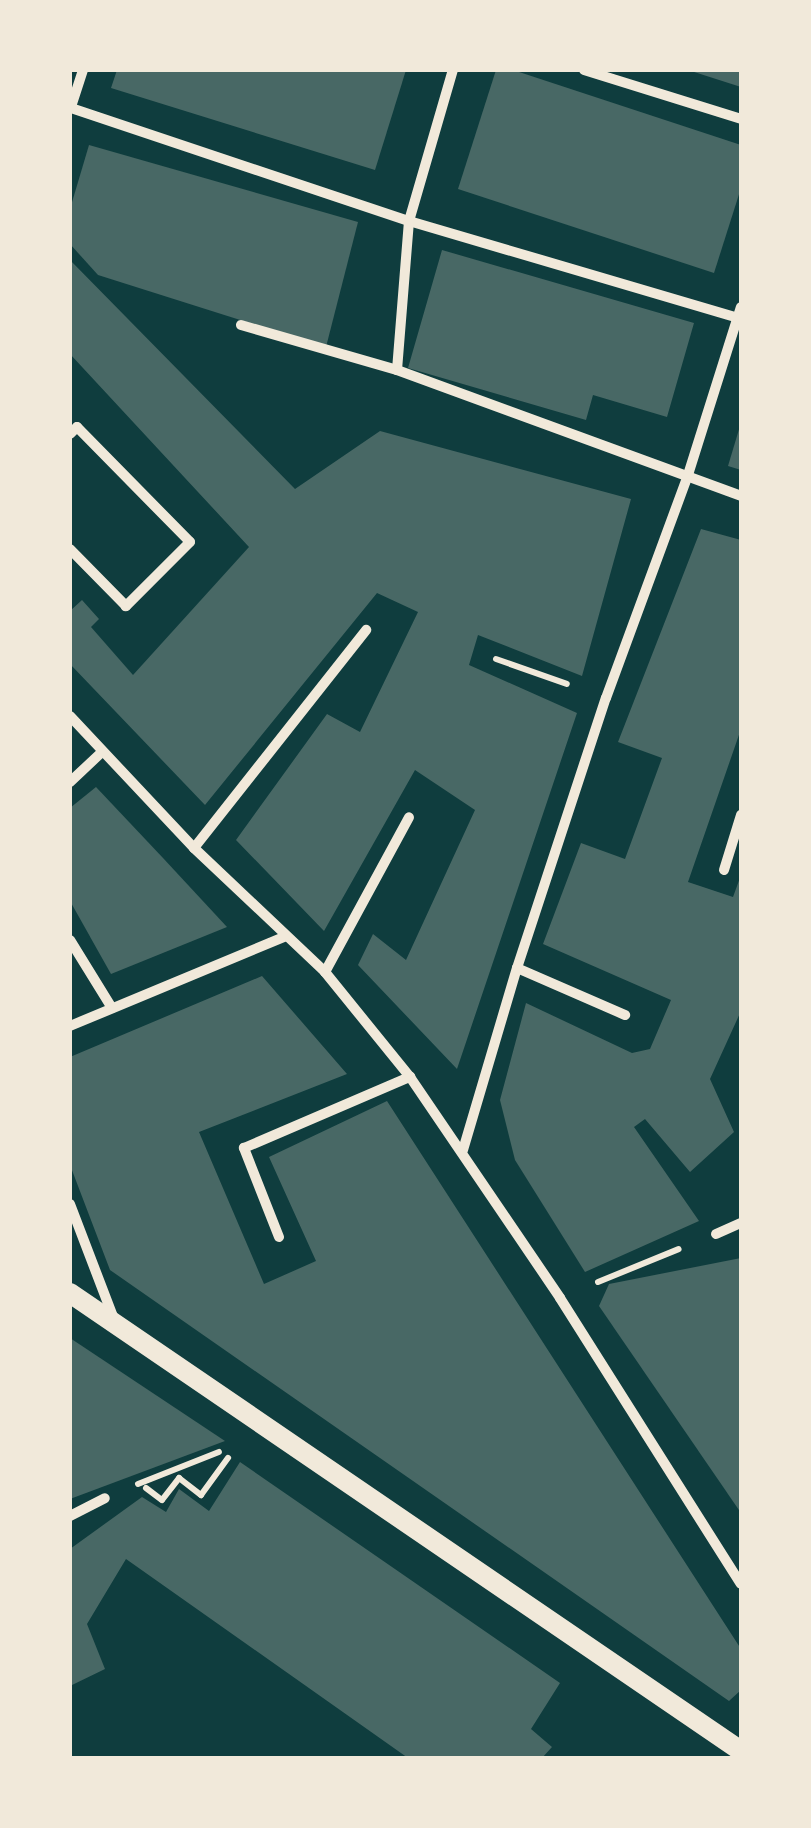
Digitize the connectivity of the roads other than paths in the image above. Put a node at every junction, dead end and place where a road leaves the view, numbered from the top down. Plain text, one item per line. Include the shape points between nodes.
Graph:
1 (83, 70) edge
2 (453, 70) edge
3 (584, 70) edge
4 (71, 108) edge
5 (741, 119) edge
6 (410, 221) junction
7 (740, 315) edge
8 (242, 325) dead end
9 (397, 370) junction
10 (70, 434) edge
11 (687, 478) junction
12 (741, 496) edge
13 (70, 549) edge
14 (81, 560) junction
15 (70, 571) edge
16 (366, 630) dead end
17 (70, 716) edge
18 (102, 752) junction
19 (70, 782) edge
20 (741, 814) edge
21 (409, 817) dead end
22 (194, 848) junction
23 (724, 870) dead end
24 (284, 936) junction
25 (70, 940) edge
26 (516, 968) junction
27 (325, 972) junction
28 (112, 1008) junction
29 (625, 1015) dead end
30 (70, 1026) edge
31 (410, 1077) junction
32 (464, 1150) junction
33 (70, 1204) edge
34 (741, 1223) edge
35 (716, 1234) road end
36 (278, 1236) dead end
37 (70, 1294) edge
38 (116, 1325) junction
39 (105, 1498) road end
40 (70, 1516) edge
41 (741, 1584) edge
42 (741, 1751) edge

1 - 4 street
2 - 6 street
3 - 5 street
4 - 6 street
6 - 7 street
6 - 9 street
7 - 11 street
8 - 9 street
9 - 11 street
10 - 14 street via 77,427 190,542 126,606
11 - 12 street
11 - 26 street
13 - 14 street
14 - 15 street
16 - 22 street
17 - 18 street
18 - 19 street
18 - 22 street
20 - 23 street
21 - 27 street
22 - 24 street
24 - 27 street
24 - 28 street
25 - 28 street
26 - 29 street
26 - 32 street
27 - 31 street
28 - 30 street
31 - 32 street
31 - 36 street via 244,1148
32 - 41 street
33 - 38 street
34 - 35 street
37 - 38 main road
38 - 42 main road
39 - 40 street

